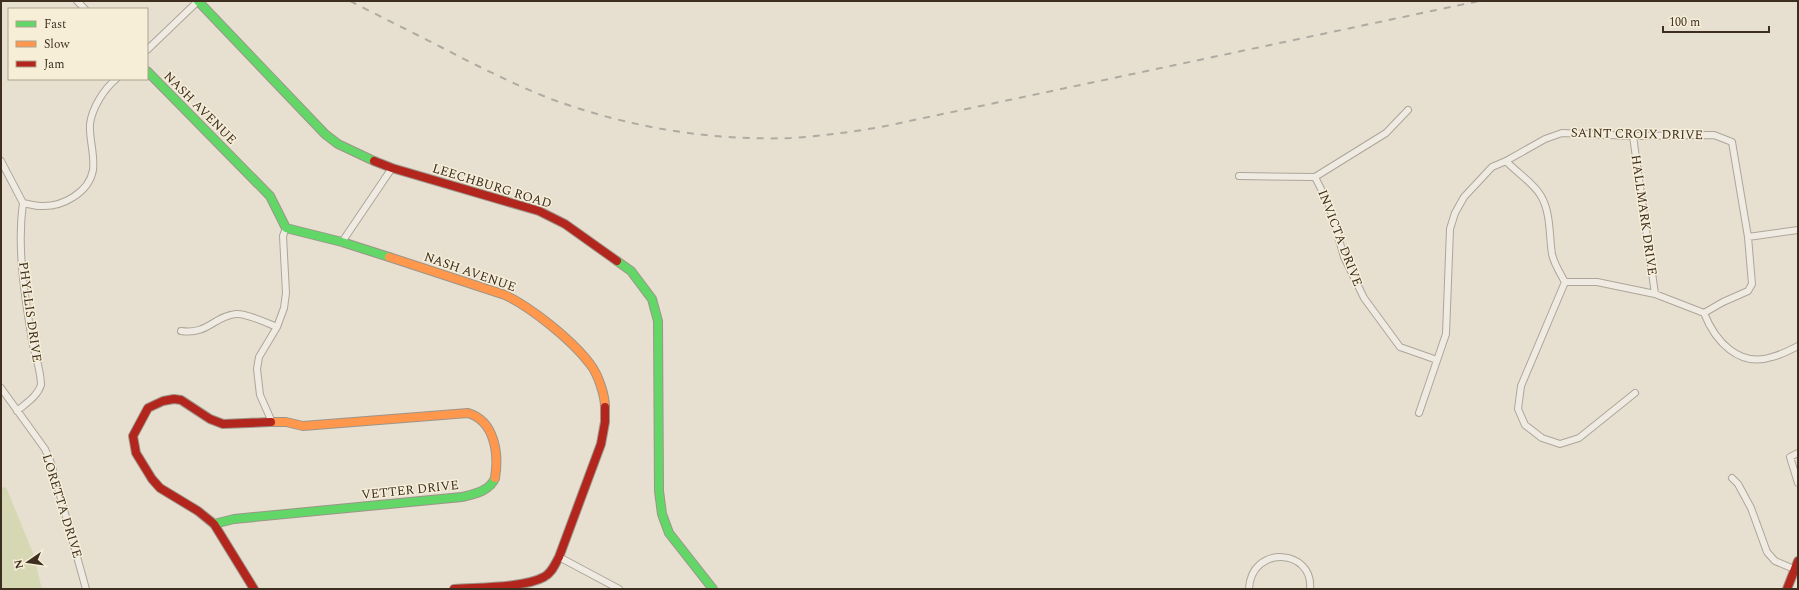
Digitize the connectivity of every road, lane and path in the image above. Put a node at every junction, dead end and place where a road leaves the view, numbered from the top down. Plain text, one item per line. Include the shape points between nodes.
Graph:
1 (198, 1) edge
2 (148, 49) edge
3 (148, 72) edge
4 (115, 80) edge
5 (1408, 110) dead end
6 (1633, 136) junction
7 (1, 161) edge
8 (1506, 161) junction
9 (392, 168) junction
10 (1239, 176) dead end
11 (1316, 177) junction
12 (23, 203) junction
13 (286, 228) junction
14 (1798, 230) edge
15 (1748, 237) junction
16 (342, 242) junction
17 (1565, 282) junction
18 (1655, 294) junction
19 (1704, 313) junction
20 (277, 327) junction
21 (181, 331) dead end
22 (1798, 346) edge
23 (1437, 360) junction
24 (1, 388) edge
25 (1635, 393) dead end
26 (17, 411) junction
27 (1419, 413) dead end
28 (272, 422) junction
29 (1798, 453) edge
30 (1732, 478) dead end
31 (1798, 483) edge
32 (214, 524) junction
33 (559, 556) junction
34 (1798, 561) edge
35 (1794, 569) junction
36 (86, 589) edge
37 (254, 589) edge
38 (454, 589) edge
39 (619, 589) edge
40 (713, 589) edge
41 (1249, 589) edge
42 (1310, 589) edge
43 (1787, 589) edge

1 - 2 street
1 - 9 street, LEECHBURG ROAD via 325,134 358,155
3 - 13 street, NASH AVENUE via 270,196
4 - 12 street via 100,99 90,124 92,171 86,186 72,198 58,204 42,206
5 - 11 street via 1386,133
6 - 8 street, SAINT CROIX DRIVE via 1562,133 1545,139
6 - 15 street, SAINT CROIX DRIVE via 1714,135 1732,142
6 - 18 street, HALLMARK DRIVE
7 - 12 street
8 - 17 street via 1541,196 1546,207 1552,255
8 - 23 street, SAINT CROIX DRIVE via 1492,167 1478,180 1455,213 1448,249 1446,334
9 - 16 street
9 - 40 street, LEECHBURG ROAD via 539,211 565,224 614,257 641,283 652,299 658,321 659,492 662,514 669,534
10 - 11 street, INVICTA DRIVE
11 - 23 street, INVICTA DRIVE via 1329,205 1344,257 1364,298 1400,347
12 - 26 street, PHYLLIS DRIVE via 20,220 21,250 31,336 41,385 30,401
13 - 16 street, NASH AVENUE
13 - 20 street via 283,236 286,293
14 - 15 street
15 - 19 street, SAINT CROIX DRIVE via 1752,284 1748,291
16 - 33 street, NASH AVENUE via 506,295 518,301 567,340 591,365 605,404 605,422 601,444
17 - 18 street via 1597,282
17 - 25 street via 1521,386 1518,409 1525,425 1542,438 1560,444 1579,438
18 - 19 street
19 - 22 street via 1718,340 1742,357 1756,360 1772,358
20 - 21 street via 242,314 235,314 192,333
20 - 28 street via 258,357 257,369 260,395
23 - 27 street, SAINT CROIX DRIVE
24 - 26 street, LORETTA DRIVE
26 - 36 street, LORETTA DRIVE via 45,449 51,463
28 - 32 street, VETTER DRIVE via 223,424 210,419 181,400 174,399 148,408 139,422 133,436 142,467 160,488
28 - 32 street, VETTER DRIVE via 303,426 476,414 490,427 495,446 496,474 493,482 487,487 476,494 462,497 234,519
29 - 31 street via 1790,457
30 - 35 street via 1751,508 1767,552 1775,561
32 - 37 street, VETTER DRIVE
33 - 38 street, NASH AVENUE via 550,572 537,579
33 - 39 street
34 - 35 street
35 - 43 street
41 - 42 street via 1253,572 1262,562 1278,556 1287,557 1302,566 1308,575

